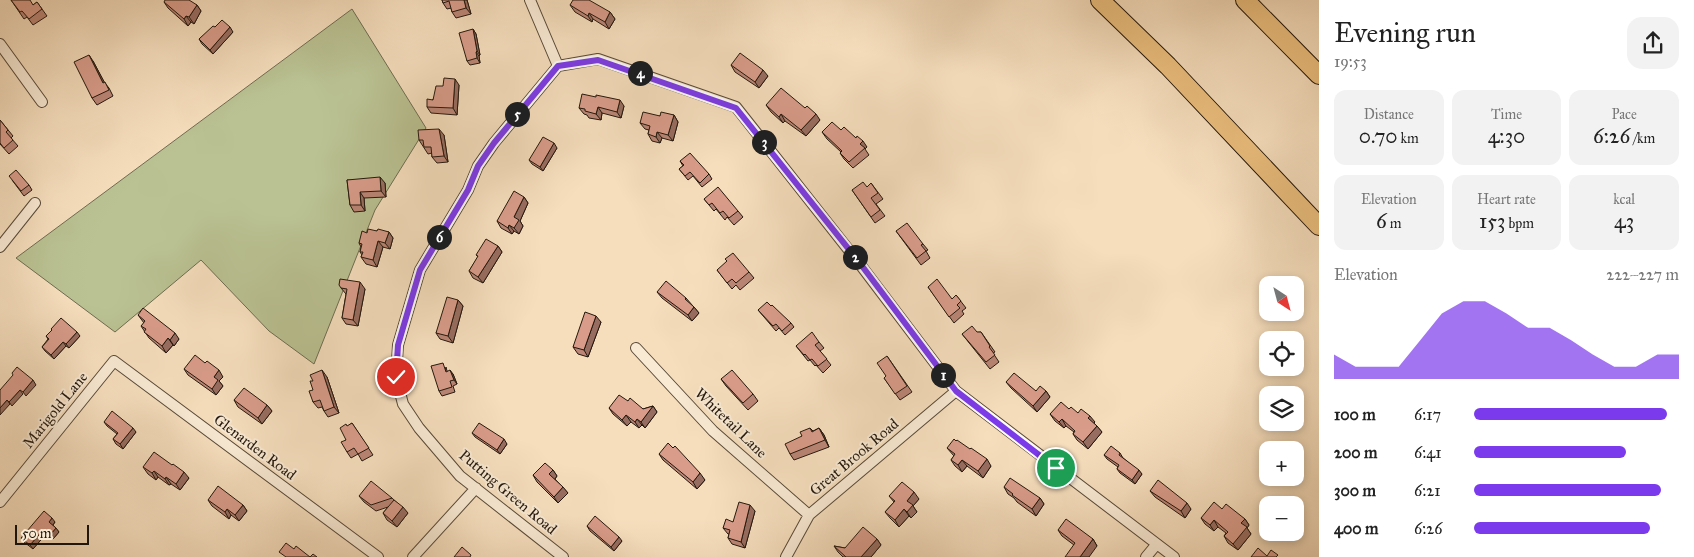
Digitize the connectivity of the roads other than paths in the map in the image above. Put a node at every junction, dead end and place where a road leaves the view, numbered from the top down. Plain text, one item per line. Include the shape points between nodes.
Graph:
1 (530, 0) edge
2 (1100, 0) edge
3 (1245, 0) edge
4 (0, 44) edge
5 (558, 66) junction
6 (1319, 75) edge
7 (42, 102) dead end
8 (35, 203) dead end
9 (1319, 226) edge
10 (0, 247) edge
11 (636, 348) dead end
12 (114, 361) joint
13 (956, 391) junction
14 (476, 488) junction
15 (0, 502) edge
16 (809, 515) junction
17 (1156, 545) junction
18 (378, 557) edge
19 (414, 557) edge
20 (563, 557) edge
21 (786, 557) edge
22 (1146, 557) edge
23 (1174, 557) edge

1 - 5 street
2 - 9 highway via 1181,79
3 - 6 highway
4 - 7 street
5 - 13 street via 598,60 736,108 859,262
5 - 14 street, Putting Green Road via 478,166 468,190 420,270 398,345 396,377 404,404 436,449 460,476
8 - 10 street
11 - 16 street, Whitetail Lane via 713,431
12 - 15 street, Marigold Lane
12 - 18 street, Glenarden Road
13 - 16 street, Great Brook Road
13 - 17 street
14 - 19 street
14 - 20 street, Putting Green Road
16 - 21 street, Great Brook Road
17 - 22 street
17 - 23 street

